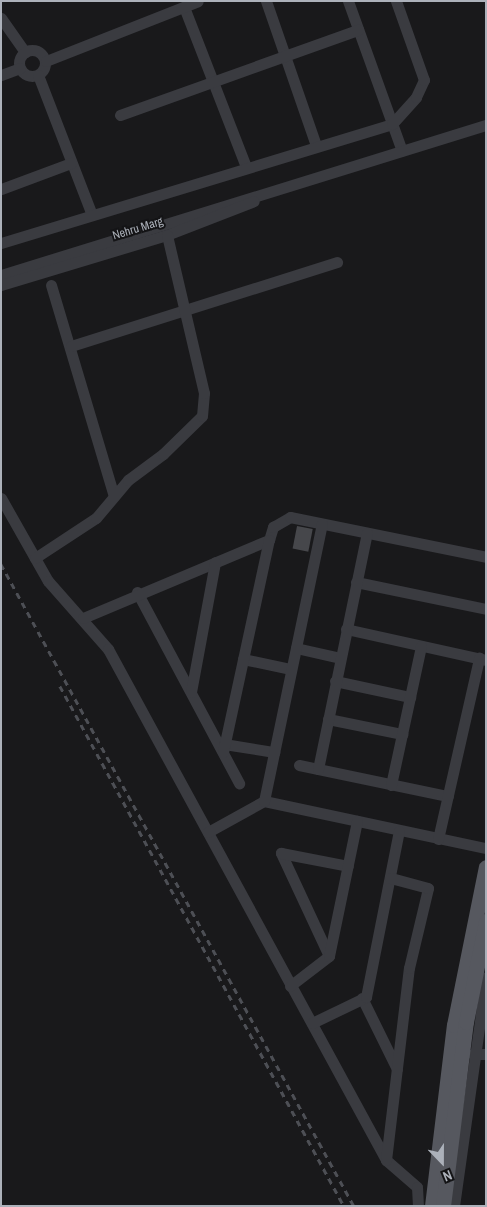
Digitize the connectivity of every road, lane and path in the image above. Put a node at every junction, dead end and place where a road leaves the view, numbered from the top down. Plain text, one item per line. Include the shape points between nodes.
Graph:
1 (198, 1) edge
2 (266, 1) edge
3 (348, 1) edge
4 (396, 1) edge
5 (184, 7) junction
6 (1, 18) edge
7 (358, 30) junction
8 (25, 52) junction
9 (285, 55) junction
10 (46, 61) junction
11 (20, 68) junction
12 (1, 75) edge
13 (38, 75) junction
14 (214, 82) junction
15 (120, 115) dead end
16 (392, 124) junction
17 (486, 124) edge
18 (316, 146) junction
19 (402, 151) junction
20 (71, 163) junction
21 (246, 167) junction
22 (278, 188) junction
23 (1, 189) edge
24 (92, 215) junction
25 (167, 235) junction
26 (1, 243) edge
27 (337, 262) dead end
28 (1, 275) edge
29 (1, 285) edge
30 (51, 286) dead end
31 (185, 307) junction
32 (71, 346) junction
33 (114, 496) junction
34 (1, 498) edge
35 (322, 524) junction
36 (366, 533) junction
37 (270, 540) junction
38 (486, 557) edge
39 (35, 558) junction
40 (215, 562) junction
41 (356, 582) junction
42 (137, 592) junction
43 (486, 609) edge
44 (83, 618) junction
45 (346, 629) junction
46 (421, 646) junction
47 (296, 648) junction
48 (340, 658) junction
49 (243, 659) junction
50 (482, 659) edge
51 (291, 669) junction
52 (335, 681) junction
53 (191, 692) junction
54 (410, 697) junction
55 (328, 719) junction
56 (402, 734) junction
57 (224, 748) junction
58 (274, 752) junction
59 (299, 765) dead end
60 (318, 769) junction
61 (239, 783) dead end
62 (391, 785) junction
63 (448, 796) junction
64 (264, 801) junction
65 (357, 821) junction
66 (399, 831) junction
67 (208, 832) junction
68 (438, 839) junction
69 (486, 848) edge
70 (348, 866) junction
71 (486, 866) edge
72 (390, 878) junction
73 (481, 915) edge
74 (330, 956) junction
75 (486, 978) edge
76 (290, 986) junction
77 (362, 998) junction
78 (312, 1023) junction
79 (472, 1054) junction
80 (486, 1054) edge
81 (397, 1069) junction
82 (386, 1160) junction
83 (418, 1206) edge
84 (432, 1206) edge
85 (443, 1206) edge
86 (454, 1206) edge

1 - 5 street
2 - 9 street
3 - 7 street
4 - 16 street via 424,80 416,97
5 - 10 street
5 - 14 street
6 - 8 street
7 - 9 street
7 - 16 street
8 - 10 street via 38,51
8 - 11 street
9 - 14 street
9 - 18 street
10 - 13 street
11 - 12 street
11 - 13 street via 29,76
13 - 20 street
14 - 15 street
14 - 21 street
16 - 18 street
16 - 19 street
17 - 19 street
18 - 21 street
19 - 22 street
20 - 23 street
20 - 24 street
21 - 24 street
22 - 25 street, Nehru Marg via 239,208
22 - 28 street
24 - 26 street
25 - 29 street, Nehru Marg
25 - 31 street
27 - 31 street
30 - 32 street
31 - 32 street
31 - 33 street via 204,393 202,416
32 - 33 street
33 - 39 street via 96,518
34 - 39 street
35 - 36 street
35 - 37 street via 290,517 273,527
35 - 47 street
36 - 38 street
36 - 41 street
37 - 40 street
37 - 49 street
39 - 44 street via 56,591
40 - 42 street
40 - 53 street
41 - 43 street
41 - 45 street
42 - 44 street
42 - 53 street
44 - 67 street via 108,649
45 - 46 street
45 - 48 street
46 - 50 street
46 - 54 street
47 - 48 street
47 - 51 street
48 - 52 street
49 - 51 street
49 - 57 street
50 - 63 street
51 - 58 street
52 - 54 street
52 - 55 street
53 - 57 street
54 - 56 street
55 - 56 street
55 - 60 street
56 - 62 street
57 - 58 street
57 - 61 street
58 - 64 street
59 - 60 street
60 - 62 street
62 - 63 street
63 - 68 street
64 - 65 street
64 - 67 street
65 - 66 street
65 - 70 street
66 - 68 street
66 - 72 street
67 - 76 street
68 - 69 street
70 - 74 street
70 - 74 street via 281,853
71 - 73 main road
72 - 77 street via 366,997
72 - 81 street via 428,888 409,968
73 - 84 main road via 454,1025
73 - 85 main road
74 - 76 street
75 - 79 street
76 - 78 street
77 - 78 street
77 - 81 street
78 - 82 street
79 - 80 street
79 - 86 street
81 - 82 street
82 - 83 street via 417,1187

